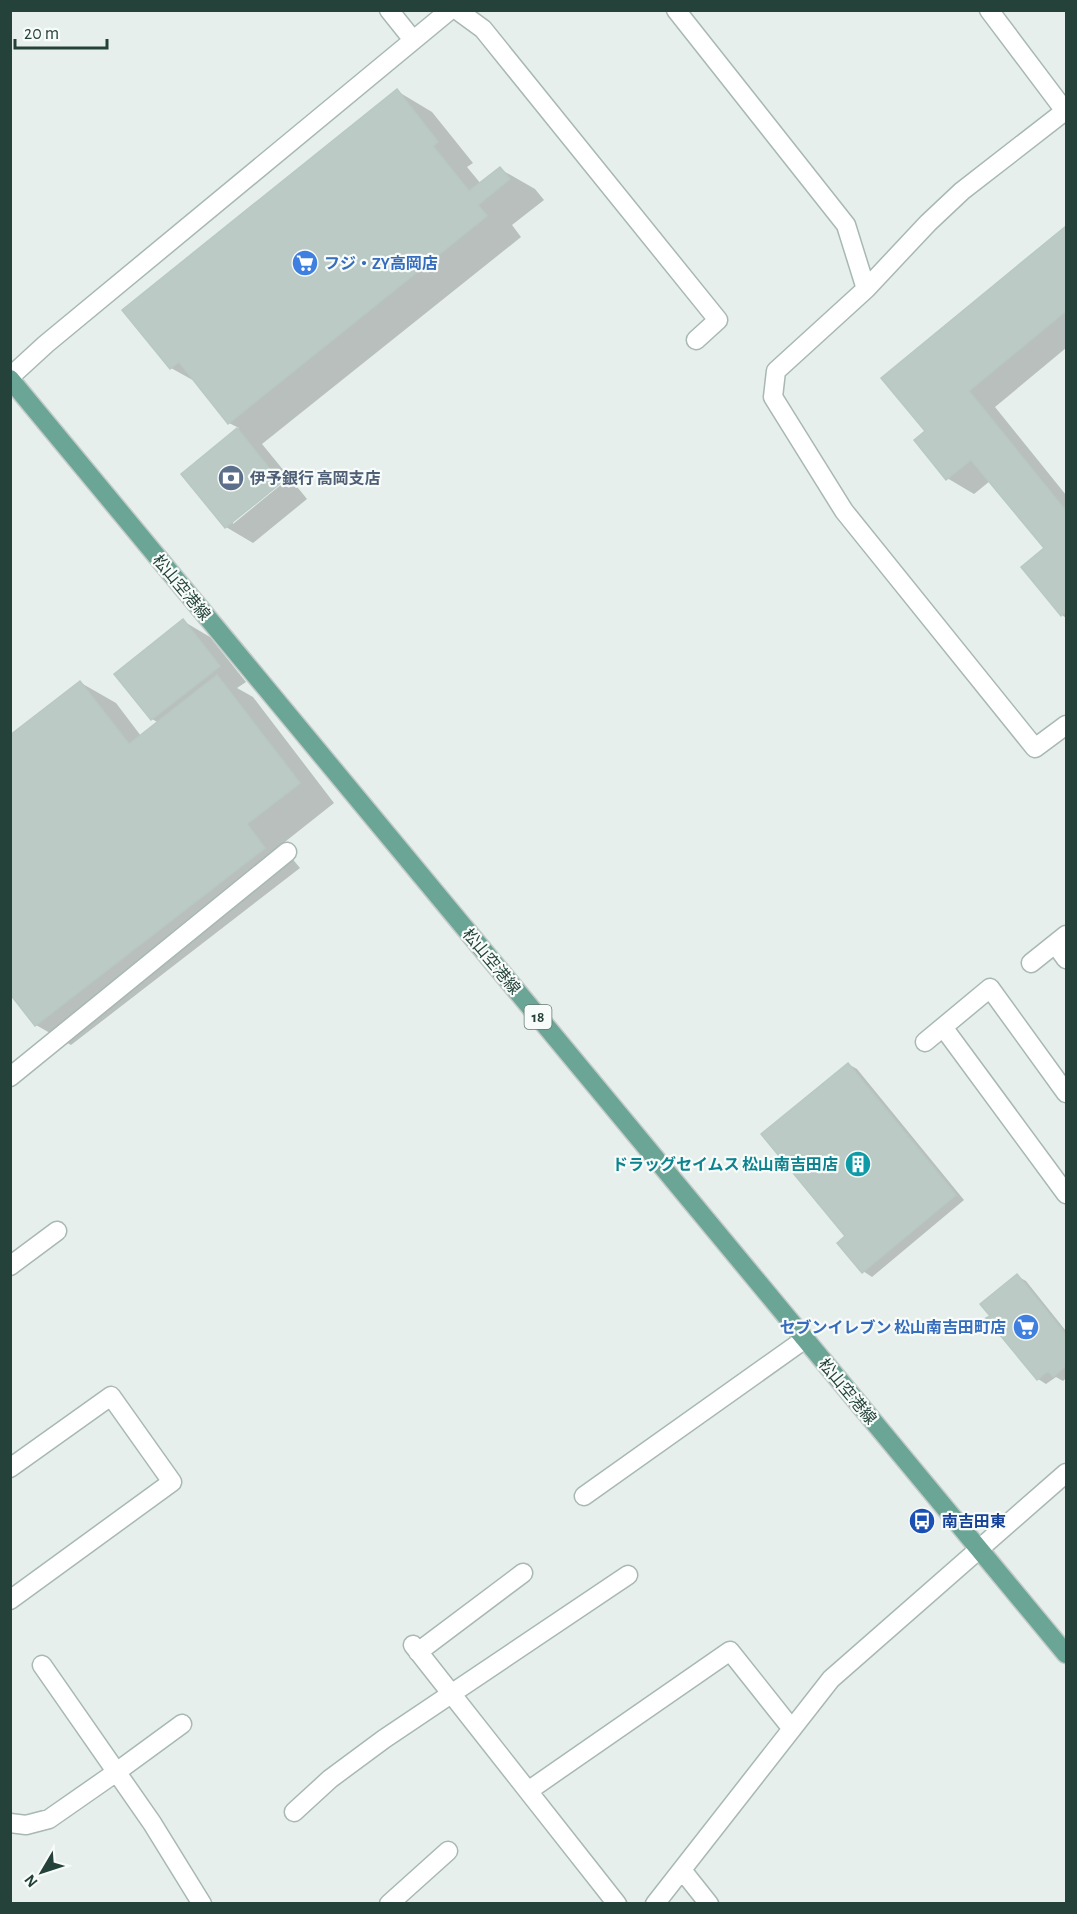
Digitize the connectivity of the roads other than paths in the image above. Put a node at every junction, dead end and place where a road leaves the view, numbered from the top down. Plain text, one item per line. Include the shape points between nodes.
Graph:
1 (389, 10) edge
2 (450, 10) edge
3 (457, 10) edge
4 (676, 10) edge
5 (995, 13) edge
6 (413, 40) junction
7 (866, 290) junction
8 (696, 340) dead end
9 (10, 378) edge
10 (1066, 725) edge
11 (287, 852) dead end
12 (1061, 940) edge
13 (1066, 959) edge
14 (1031, 963) dead end
15 (943, 1027) junction
16 (925, 1042) dead end
17 (10, 1077) edge
18 (1066, 1093) edge
19 (1066, 1194) edge
20 (57, 1231) dead end
21 (10, 1266) edge
22 (805, 1339) junction
23 (10, 1467) edge
24 (1066, 1473) edge
25 (584, 1496) dead end
26 (978, 1549) junction
27 (523, 1572) dead end
28 (628, 1575) dead end
29 (10, 1600) edge
30 (1066, 1654) edge
31 (42, 1665) dead end
32 (452, 1694) junction
33 (182, 1724) dead end
34 (792, 1729) junction
35 (116, 1773) junction
36 (528, 1791) junction
37 (294, 1812) dead end
38 (10, 1823) edge
39 (448, 1851) dead end
40 (682, 1870) junction
41 (202, 1904) edge
42 (389, 1904) edge
43 (617, 1904) edge
44 (655, 1904) edge
45 (709, 1904) edge

1 - 6 street
2 - 6 street
3 - 8 street via 483,29 718,320
4 - 7 street via 846,225
5 - 7 street via 1065,111 962,191
6 - 9 street
7 - 10 street via 776,371 773,397 844,512 1035,748
9 - 22 main road, 松山空港線 / 18
11 - 17 street
12 - 13 street
12 - 14 street
15 - 16 street
15 - 18 street via 990,988
15 - 19 street
20 - 21 street
22 - 25 street
22 - 26 main road, 松山空港線 / 18
23 - 29 street via 111,1396 171,1482
24 - 26 street
26 - 30 main road, 松山空港線 / 18
26 - 34 street via 831,1679
27 - 32 street via 416,1648
28 - 32 street
31 - 35 street
32 - 36 street
32 - 37 street via 330,1779
33 - 35 street
34 - 36 street via 730,1651
34 - 40 street
35 - 38 street via 49,1819 26,1826
35 - 41 street
36 - 43 street
39 - 42 street
40 - 44 street
40 - 45 street

